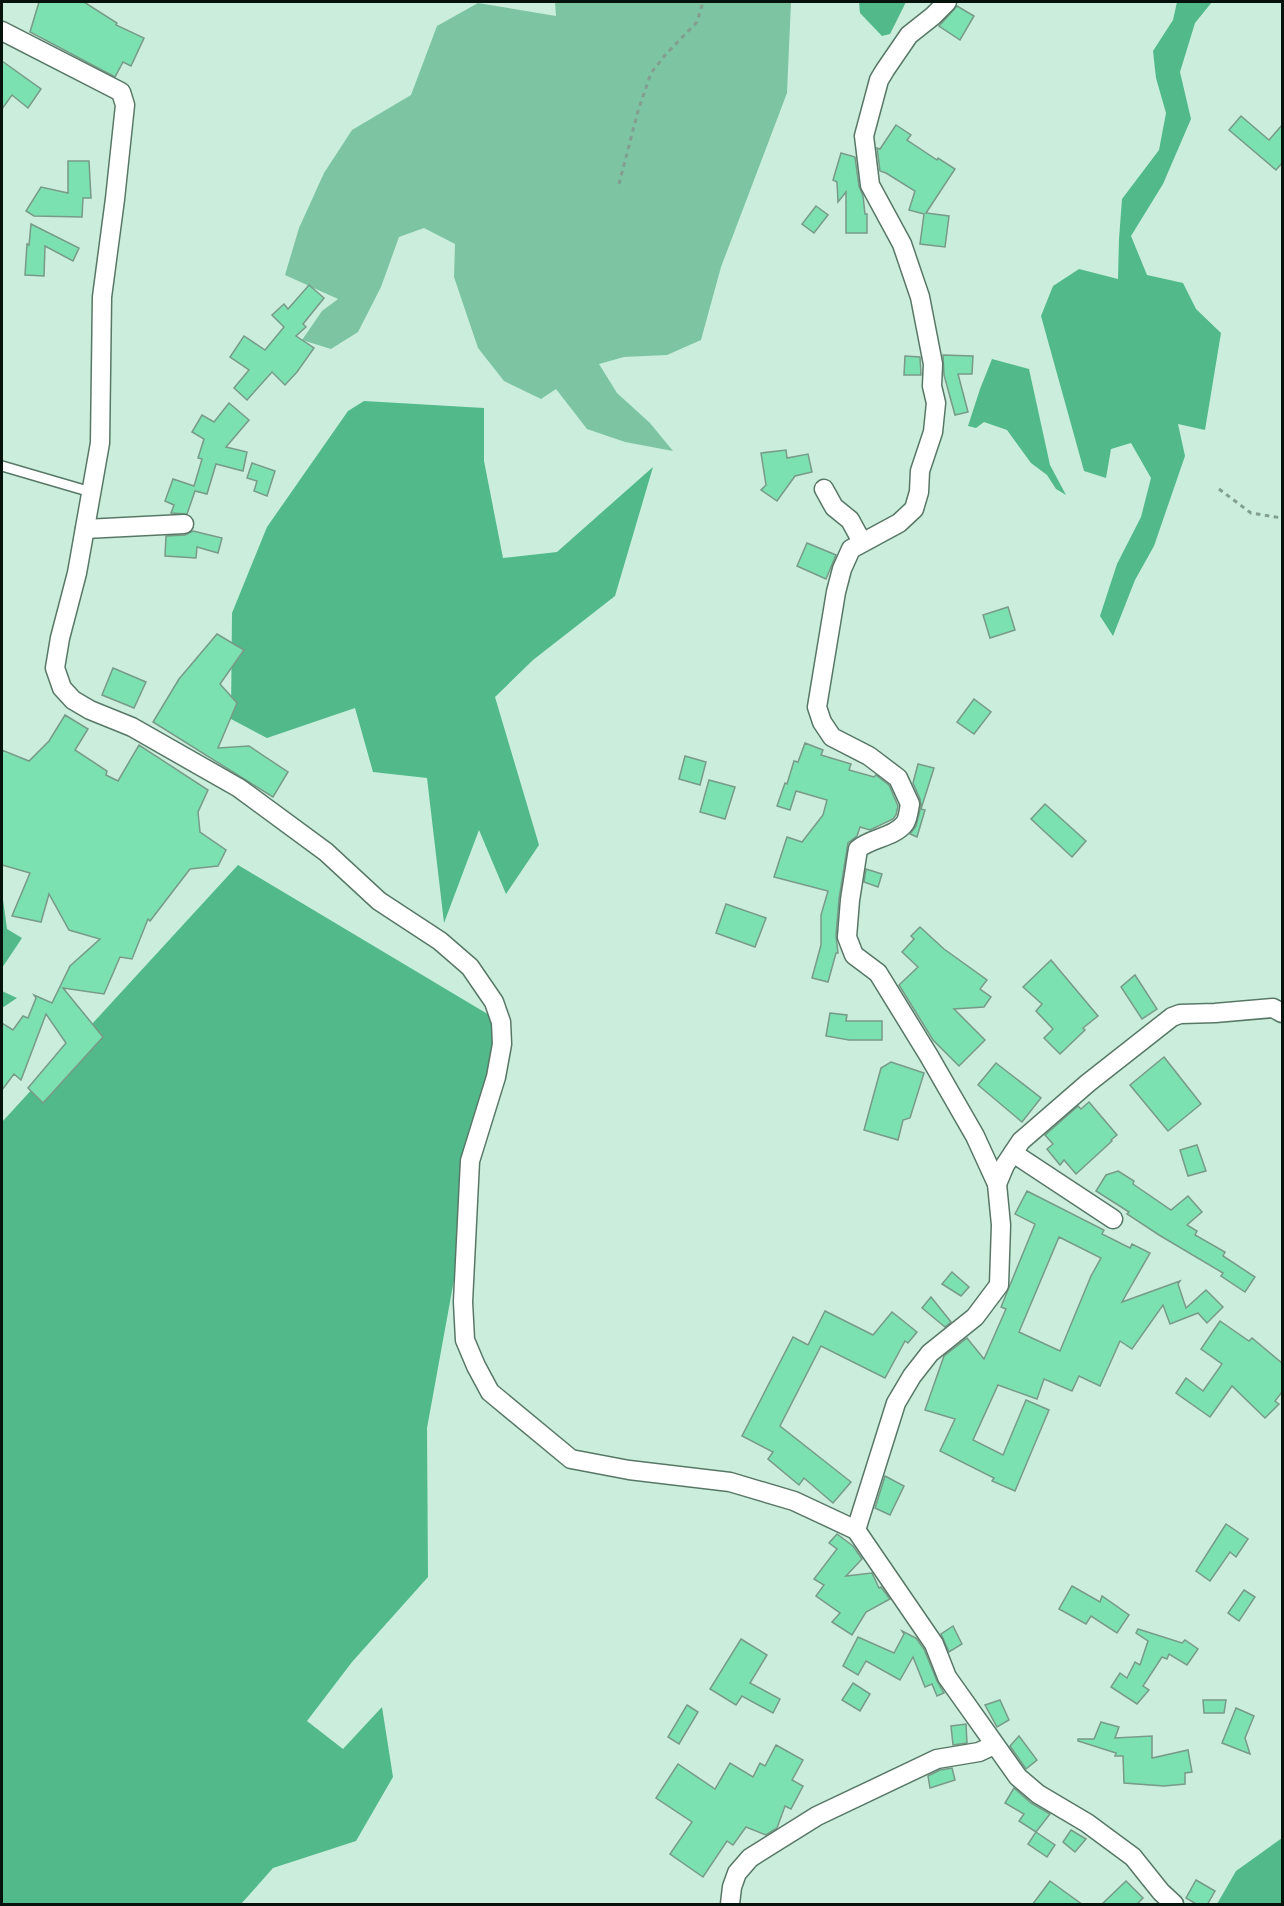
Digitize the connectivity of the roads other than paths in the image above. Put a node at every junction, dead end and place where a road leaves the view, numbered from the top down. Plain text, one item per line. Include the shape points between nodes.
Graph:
1 (946, 2) edge
2 (2, 31) edge
3 (2, 466) edge
4 (824, 489) dead end
5 (91, 492) junction
6 (184, 524) dead end
7 (85, 529) junction
8 (862, 542) junction
9 (1282, 1013) edge
10 (1013, 1153) junction
11 (997, 1184) junction
12 (1113, 1219) dead end
13 (856, 1530) junction
14 (994, 1745) junction
15 (730, 1905) edge
16 (1174, 1905) edge

1 - 8 street via 909,34 885,70 864,136 870,185 902,244 920,297 936,402 933,432 920,471 914,509 899,523
2 - 5 street via 113,87 124,97 116,200 102,297 100,443
3 - 5 lane
4 - 8 street via 834,507 850,520
5 - 7 street
6 - 7 street
7 - 13 street via 55,668 62,688 90,710 132,727 239,788 326,852 380,901 440,941 470,967 494,1002 501,1022 502,1044 470,1161 462,1302 465,1340 490,1392 571,1459 730,1482 794,1501
8 - 11 street via 851,549 842,569 817,706 832,737 869,756 898,778 910,804 906,822 858,849 847,937 854,955 878,974 929,1056 975,1136
9 - 10 street via 1273,1008 1172,1017 1088,1083 1021,1141
10 - 11 street
10 - 12 street
11 - 13 street via 1001,1225 999,1285 975,1317 930,1353 901,1394
13 - 14 street via 934,1644 947,1677
14 - 15 street via 979,1752 937,1759 817,1816 750,1858 737,1873
14 - 16 street via 1018,1777 1038,1794 1133,1857

